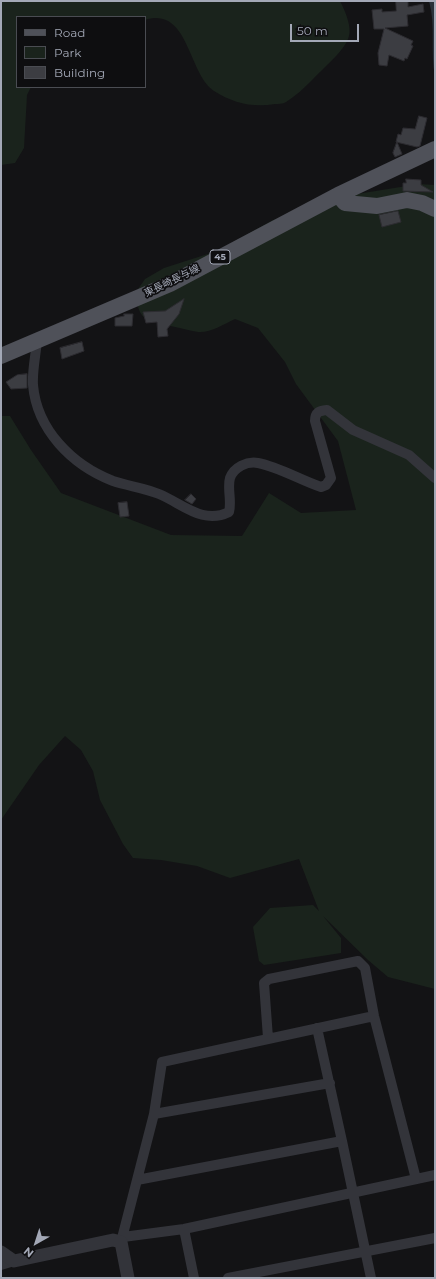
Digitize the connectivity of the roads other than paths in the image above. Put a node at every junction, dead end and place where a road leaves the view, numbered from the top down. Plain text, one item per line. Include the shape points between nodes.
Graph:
1 (435, 149) edge
2 (338, 195) junction
3 (435, 209) edge
4 (37, 340) junction
5 (1, 356) edge
6 (435, 478) edge
7 (374, 1016) junction
8 (317, 1028) junction
9 (268, 1038) junction
10 (330, 1083) junction
11 (154, 1114) junction
12 (342, 1141) junction
13 (435, 1175) edge
14 (416, 1179) junction
15 (138, 1180) junction
16 (352, 1193) junction
17 (184, 1229) junction
18 (435, 1238) edge
19 (122, 1239) junction
20 (1, 1252) edge
21 (365, 1253) junction
22 (14, 1261) junction
23 (1, 1265) edge
24 (128, 1278) edge
25 (194, 1278) edge
26 (228, 1278) edge
27 (371, 1278) edge

1 - 2 main road, 東長崎長与線 / 45
2 - 3 main road via 345,203 376,206 407,200
2 - 4 main road, 東長崎長与線 / 45 via 170,284
4 - 5 main road, 東長崎長与線 / 45
4 - 6 street via 33,384 37,406 47,429 56,441 84,466 111,480 158,494 203,516 219,517 229,512 230,479 235,470 243,464 256,462 321,487 326,485 331,478 315,421 315,415 319,411 327,410 353,430 409,455
7 - 8 street
7 - 9 street via 365,968 358,962 269,979 264,983
7 - 14 street
8 - 9 street
8 - 10 street
9 - 11 street via 162,1062
10 - 11 street
10 - 12 street
11 - 15 street
12 - 15 street
12 - 16 street
13 - 14 street
14 - 16 street
15 - 19 street
16 - 17 street
16 - 21 street
17 - 19 street
17 - 25 street
18 - 21 street
19 - 22 street
19 - 24 street
20 - 22 street
21 - 26 street
21 - 27 street
22 - 23 street

